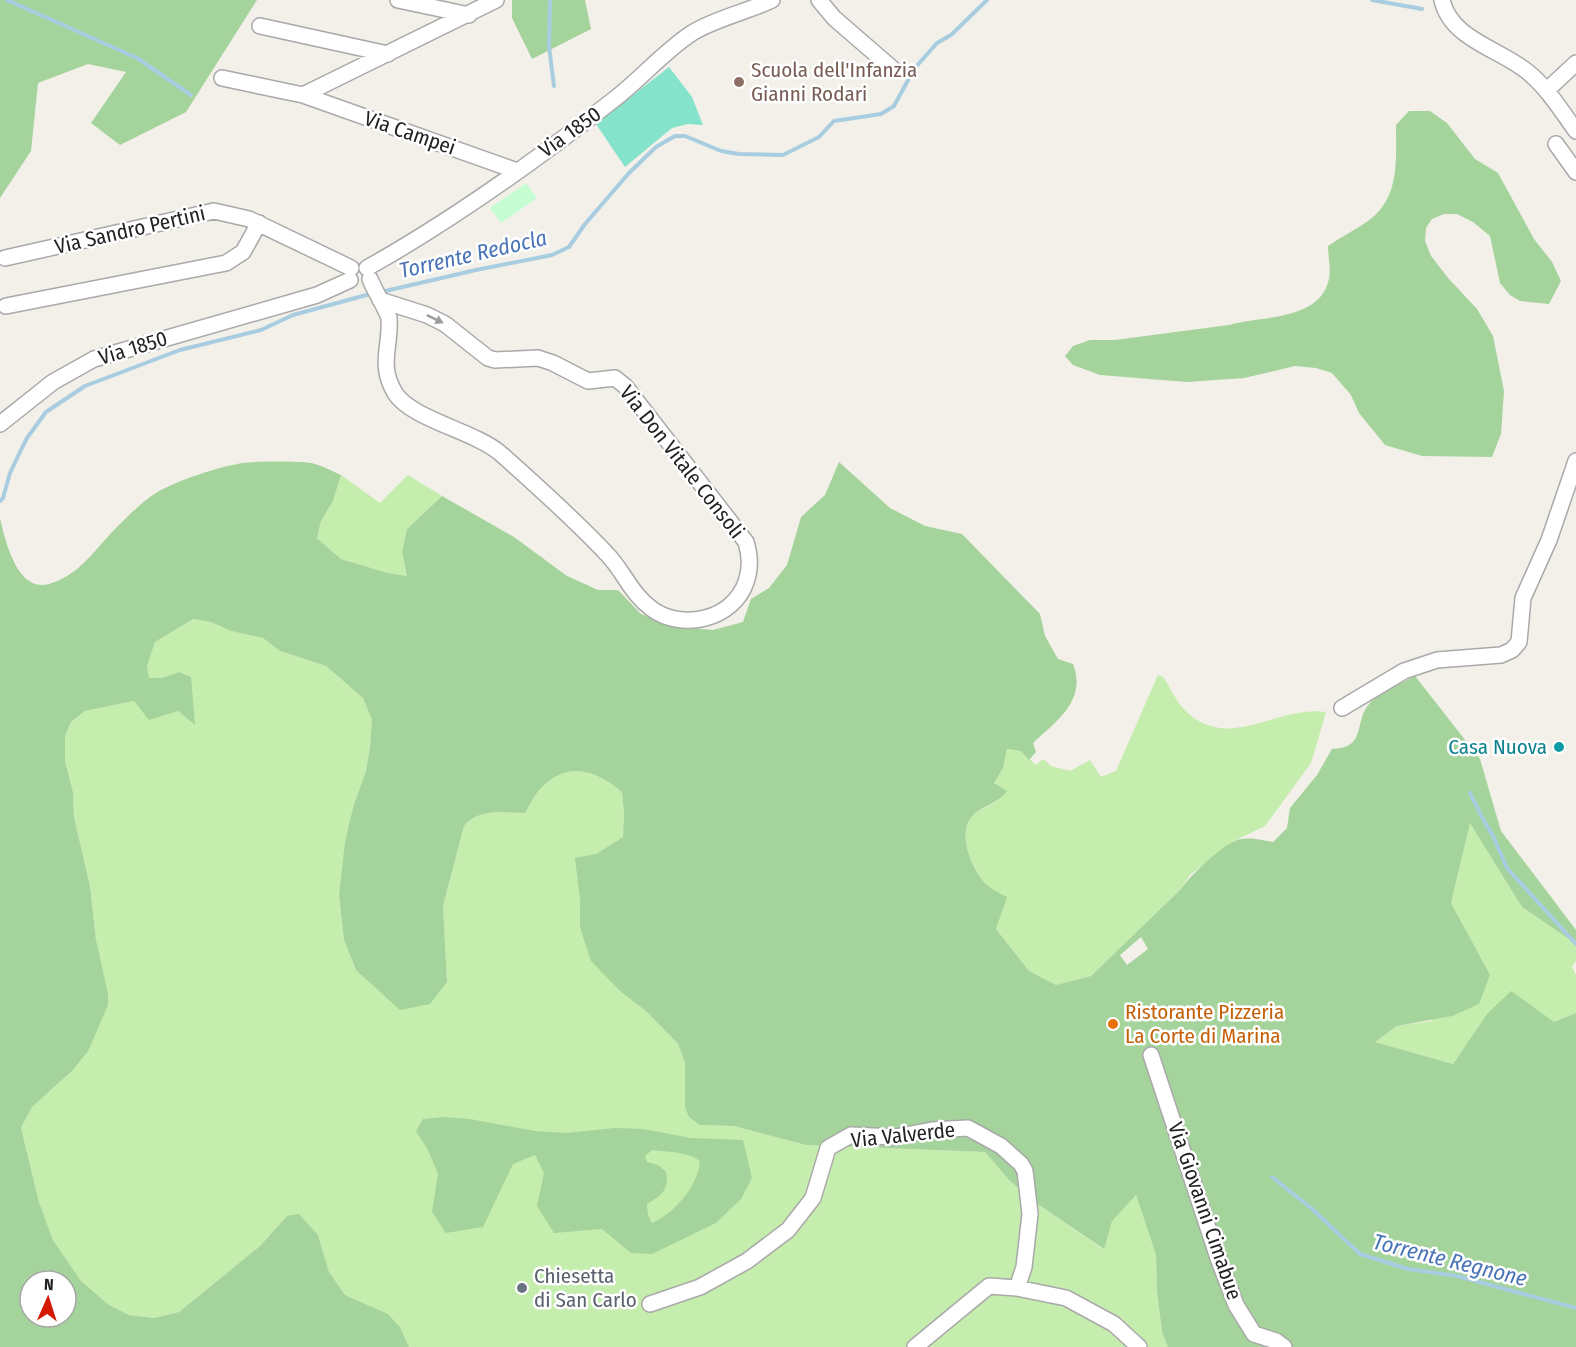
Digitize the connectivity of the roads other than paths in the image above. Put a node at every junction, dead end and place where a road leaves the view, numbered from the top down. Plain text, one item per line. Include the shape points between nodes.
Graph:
1 (398, 0) edge
2 (496, 0) edge
3 (772, 0) edge
4 (819, 0) edge
5 (1442, 0) edge
6 (469, 15) junction
7 (260, 26) dead end
8 (388, 54) junction
9 (1576, 63) edge
10 (894, 70) dead end
11 (222, 78) dead end
12 (1546, 90) junction
13 (303, 95) junction
14 (1576, 131) edge
15 (1556, 144) dead end
16 (517, 171) junction
17 (1576, 172) edge
18 (259, 224) junction
19 (5, 258) dead end
20 (350, 274) junction
21 (372, 283) junction
22 (6, 306) dead end
23 (0, 424) edge
24 (1576, 461) edge
25 (1342, 708) dead end
26 (1151, 1054) dead end
27 (1017, 1288) junction
28 (650, 1304) dead end
29 (915, 1347) edge
30 (1139, 1347) edge
31 (1284, 1347) edge

1 - 6 street
2 - 6 street
3 - 16 street, Via 1850 via 694,32 615,99
4 - 10 street
5 - 12 street via 1454,24 1528,72
6 - 8 street
7 - 8 street
8 - 13 street
9 - 12 street
11 - 13 street, Via Campei
12 - 14 street
13 - 16 street, Via Campei
15 - 17 street
16 - 21 street, Via 1850 via 410,244
18 - 19 street, Via Sandro Pertini via 214,211
18 - 20 street, Via Sandro Pertini
18 - 22 street via 243,252 226,263
20 - 21 street, Via 1850 via 352,284
20 - 23 street, Via 1850 via 317,295 94,359 53,382
21 -> 21 street, Via Don Vitale Consoli via 445,324 488,358 538,358 588,381 615,378 746,542 750,560 746,582 737,597 721,612 695,621 665,617 634,593 606,552 494,448 402,402 387,377 389,318
24 - 25 street via 1549,540 1523,598 1519,642 1512,650 1501,655 1437,660 1404,671
26 - 31 street, Via Giovanni Cimabue via 1236,1305 1254,1334
27 - 28 street, Via Valverde via 1024,1267 1030,1214 1021,1164 1001,1146 968,1128 895,1137 850,1129 828,1148 813,1198 788,1230 747,1261 700,1287
27 - 29 street via 989,1286
27 - 30 street via 1066,1298 1114,1324

